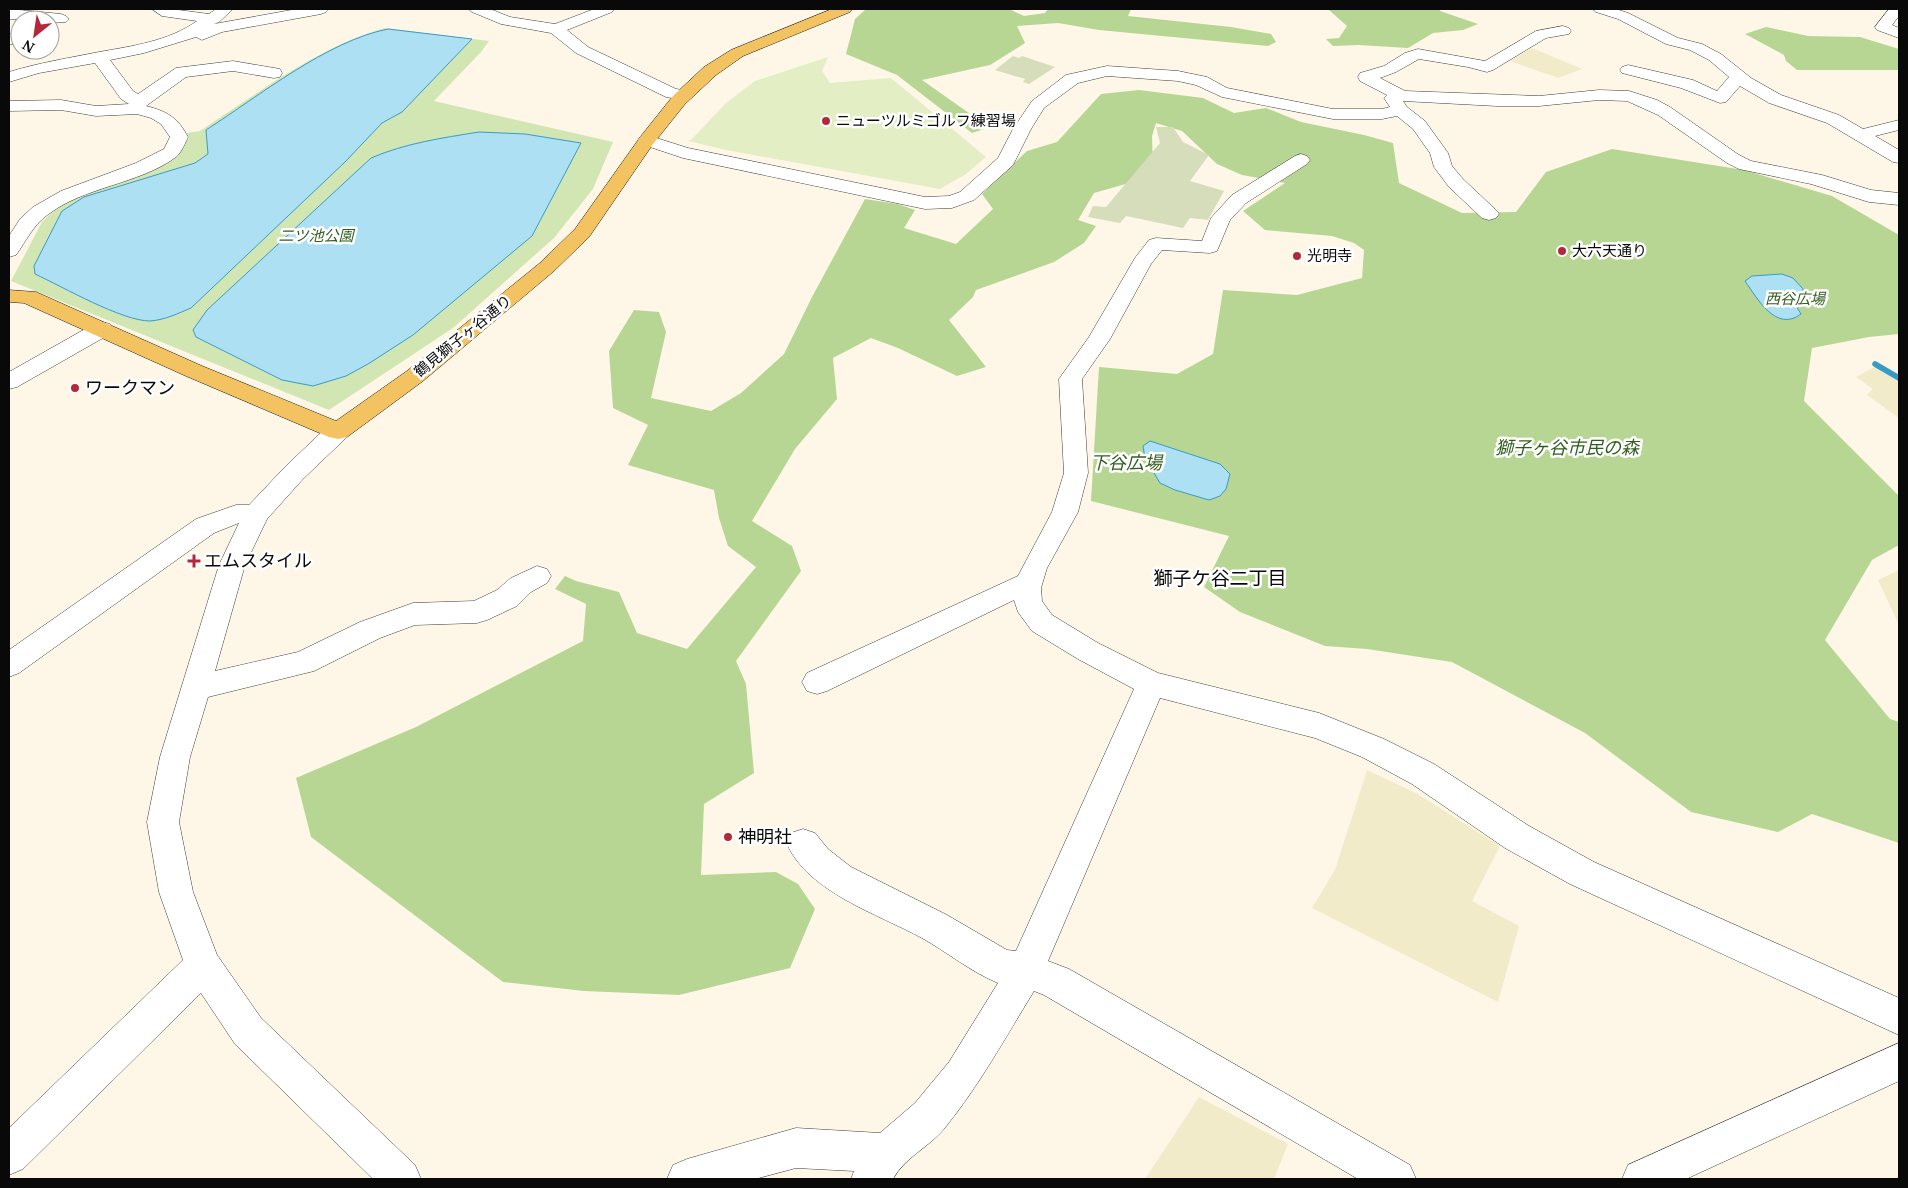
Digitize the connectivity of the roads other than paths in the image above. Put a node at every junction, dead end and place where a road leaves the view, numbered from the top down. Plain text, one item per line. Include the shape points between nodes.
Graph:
1 (160, 9) edge
2 (226, 9) edge
3 (322, 9) edge
4 (477, 9) edge
5 (607, 9) edge
6 (845, 9) edge
7 (1601, 9) edge
8 (1897, 9) edge
9 (9, 14) edge
10 (214, 18) junction
11 (61, 19) dead end
12 (556, 30) junction
13 (1563, 30) dead end
14 (1899, 33) edge
15 (188, 35) junction
16 (99, 57) junction
17 (1487, 67) junction
18 (1628, 70) dead end
19 (274, 73) dead end
20 (1504, 74) dead end
21 (9, 77) edge
22 (1739, 77) junction
23 (684, 94) junction
24 (1400, 103) junction
25 (138, 105) junction
26 (9, 106) edge
27 (1899, 125) edge
28 (1860, 134) junction
29 (647, 140) junction
30 (1899, 158) edge
31 (1300, 160) dead end
32 (1899, 200) edge
33 (1489, 214) dead end
34 (9, 251) edge
35 (9, 296) edge
36 (102, 329) junction
37 (9, 382) edge
38 (338, 431) junction
39 (256, 514) junction
40 (537, 576) dead end
41 (1027, 588) junction
42 (9, 665) edge
43 (817, 682) dead end
44 (1150, 684) junction
45 (196, 687) junction
46 (803, 844) dead end
47 (203, 966) junction
48 (1026, 970) junction
49 (1899, 1017) edge
50 (1899, 1062) edge
51 (9, 1155) edge
52 (879, 1166) edge
53 (401, 1179) edge
54 (687, 1179) edge
55 (1396, 1179) edge
56 (1642, 1179) edge

1 - 10 street via 167,13
2 - 10 street
3 - 15 street via 218,28 198,36
4 - 12 street via 506,21
5 - 12 street
6 - 23 main road, 鶴見獅子ヶ谷通り via 737,53
7 - 22 street via 1624,16 1672,41 1696,47 1715,57
8 - 14 street via 1883,28
9 - 11 street
10 - 15 street
12 - 23 street via 582,50 672,92
13 - 17 street via 1542,34
15 - 16 street via 138,50
16 - 21 street
16 - 25 street
17 - 20 street
17 - 24 street via 1418,54 1390,69 1366,76
18 - 22 street via 1687,84 1720,98
19 - 25 street via 233,66 182,72
22 - 28 street via 1776,99 1832,119
23 - 29 main road, 鶴見獅子ヶ谷通り
24 - 29 street via 1382,114 1333,114 1222,92 1201,81 1178,76 1129,71 1099,72 1072,79 1038,105 1006,161 967,196 952,202 925,203 683,153
24 - 32 street via 1629,96 1664,111 1746,165 1815,179 1869,196
24 - 33 street via 1439,153 1443,167
25 - 26 street via 96,111 60,105
25 - 34 street via 162,115 173,125 179,137 171,152 142,167 68,195 40,211 27,223
27 - 28 street
28 - 30 street
29 - 38 main road, 鶴見獅子ヶ谷通り via 582,232 548,267 415,376
31 - 41 street via 1239,199 1221,218 1210,247 1156,244 1142,262 1099,339 1070,379 1076,473 1065,512 1034,568
35 - 36 main road via 28,297
36 - 37 street
36 - 38 main road
38 - 39 street
39 - 42 street via 236,514 205,526
39 - 45 street via 232,565
40 - 45 street via 507,598 476,612 413,614 370,630 304,663
41 - 43 street via 1018,586
41 - 44 street via 1028,604 1042,623
44 - 48 street
44 - 49 street via 1319,726 1373,748 1423,774 1517,836 1582,873
45 - 47 street via 175,757 163,822 176,892
46 - 48 street via 816,860 839,878 936,927 1002,967
47 - 51 street
47 - 53 street via 248,1031
48 - 52 street via 962,1075 929,1117
48 - 55 street via 1056,982
50 - 56 street
52 - 54 street via 796,1148

